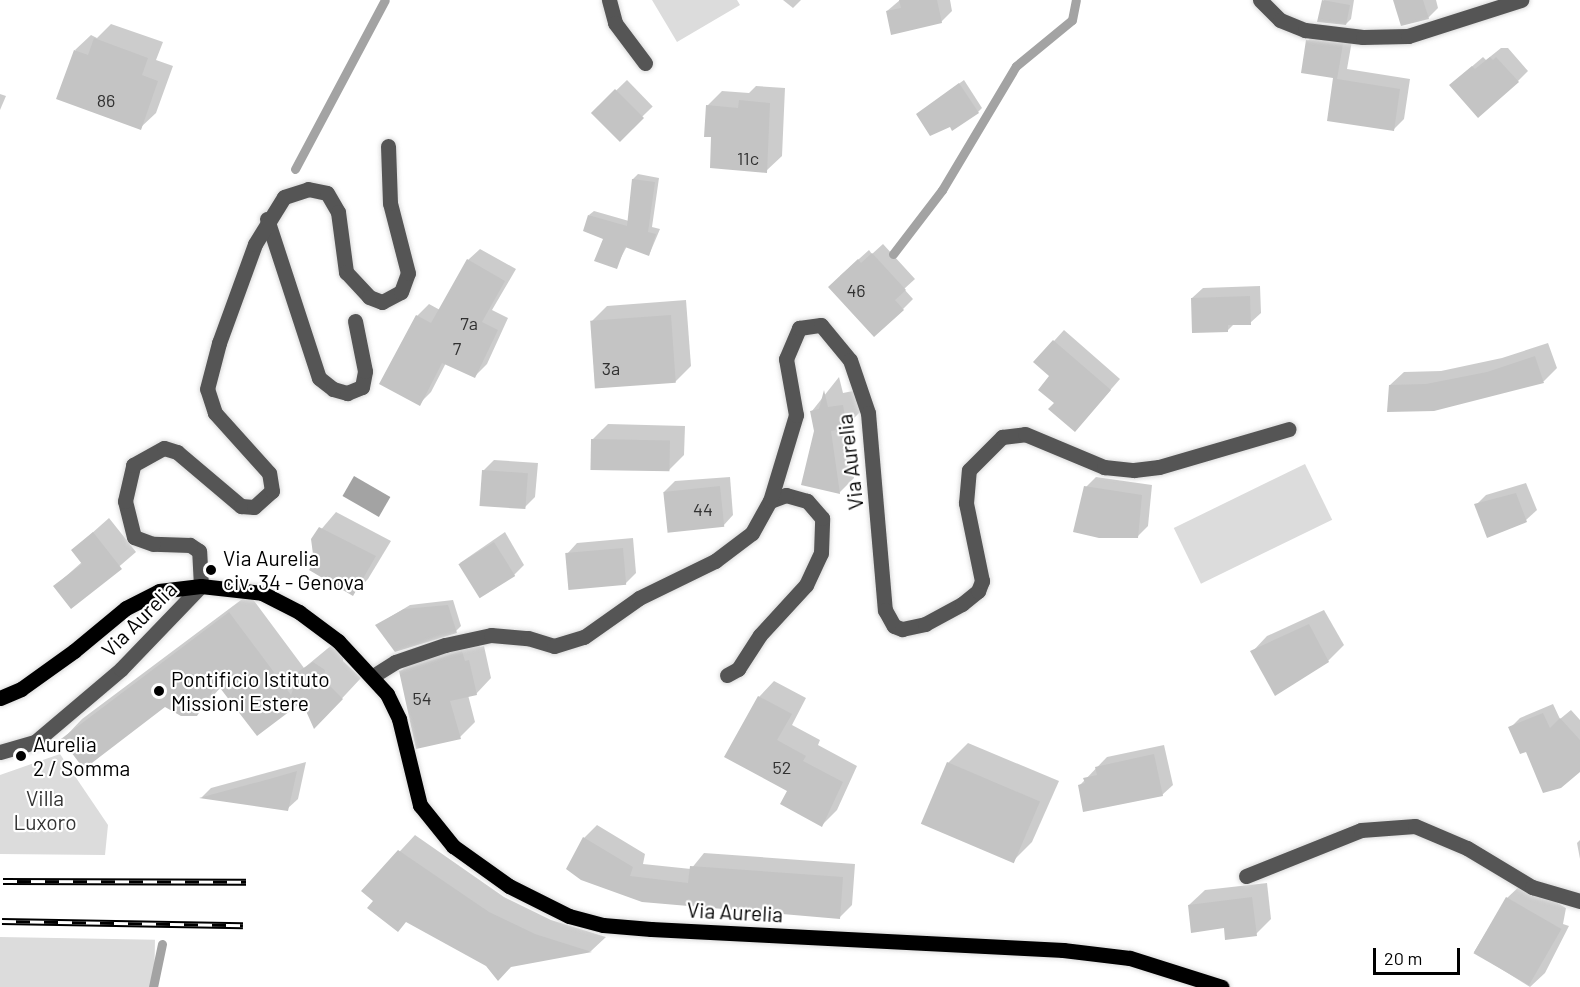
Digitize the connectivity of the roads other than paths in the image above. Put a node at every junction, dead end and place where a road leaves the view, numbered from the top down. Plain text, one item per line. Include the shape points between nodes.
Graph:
1 (609, 0) edge
2 (1260, 0) edge
3 (1521, 0) edge
4 (645, 63) dead end
5 (388, 146) dead end
6 (267, 219) junction
7 (355, 321) dead end
8 (1289, 429) dead end
9 (770, 501) junction
10 (201, 586) junction
11 (727, 675) dead end
12 (373, 676) junction
13 (0, 698) edge
14 (0, 752) edge
15 (1246, 876) dead end
16 (1580, 901) edge
17 (1222, 987) edge

1 - 4 street via 615,23
2 - 3 street via 1280,20 1305,30 1364,37 1408,36
5 - 6 street via 390,203 408,273 401,292 382,302 369,297 345,272 338,212 327,193 308,189 284,197
6 - 7 street via 320,378 333,389 346,393 362,387 365,371
6 - 10 street via 219,343 207,389 214,413 269,473 272,491 254,507 241,506 177,452 164,448 133,465 126,489 127,520 134,537 153,544 190,544 199,551
8 - 9 street, Via Aurelia via 1159,467 1134,470 1104,467 1025,434 1002,437 969,470 966,503 982,581 978,591 925,624 902,629 894,626 885,610 868,413 854,371 850,360 821,326 799,328 786,359 796,415
9 - 11 street via 786,495 807,501 822,518 821,553 806,585 760,635 738,669
9 - 12 street, Via Aurelia via 752,533 715,561 639,598 584,637 554,646 491,635 395,662
10 - 12 main road, Via Aurelia via 262,593 299,612 338,641
10 - 13 main road via 159,591 126,608 21,689
10 - 14 street, Via Aurelia via 121,669 35,742
12 - 17 main road, Via Aurelia via 399,719 420,805 453,846 509,886 569,916 603,925 651,929 1063,950 1130,958
15 - 16 street via 1361,830 1415,826 1467,848 1532,887

